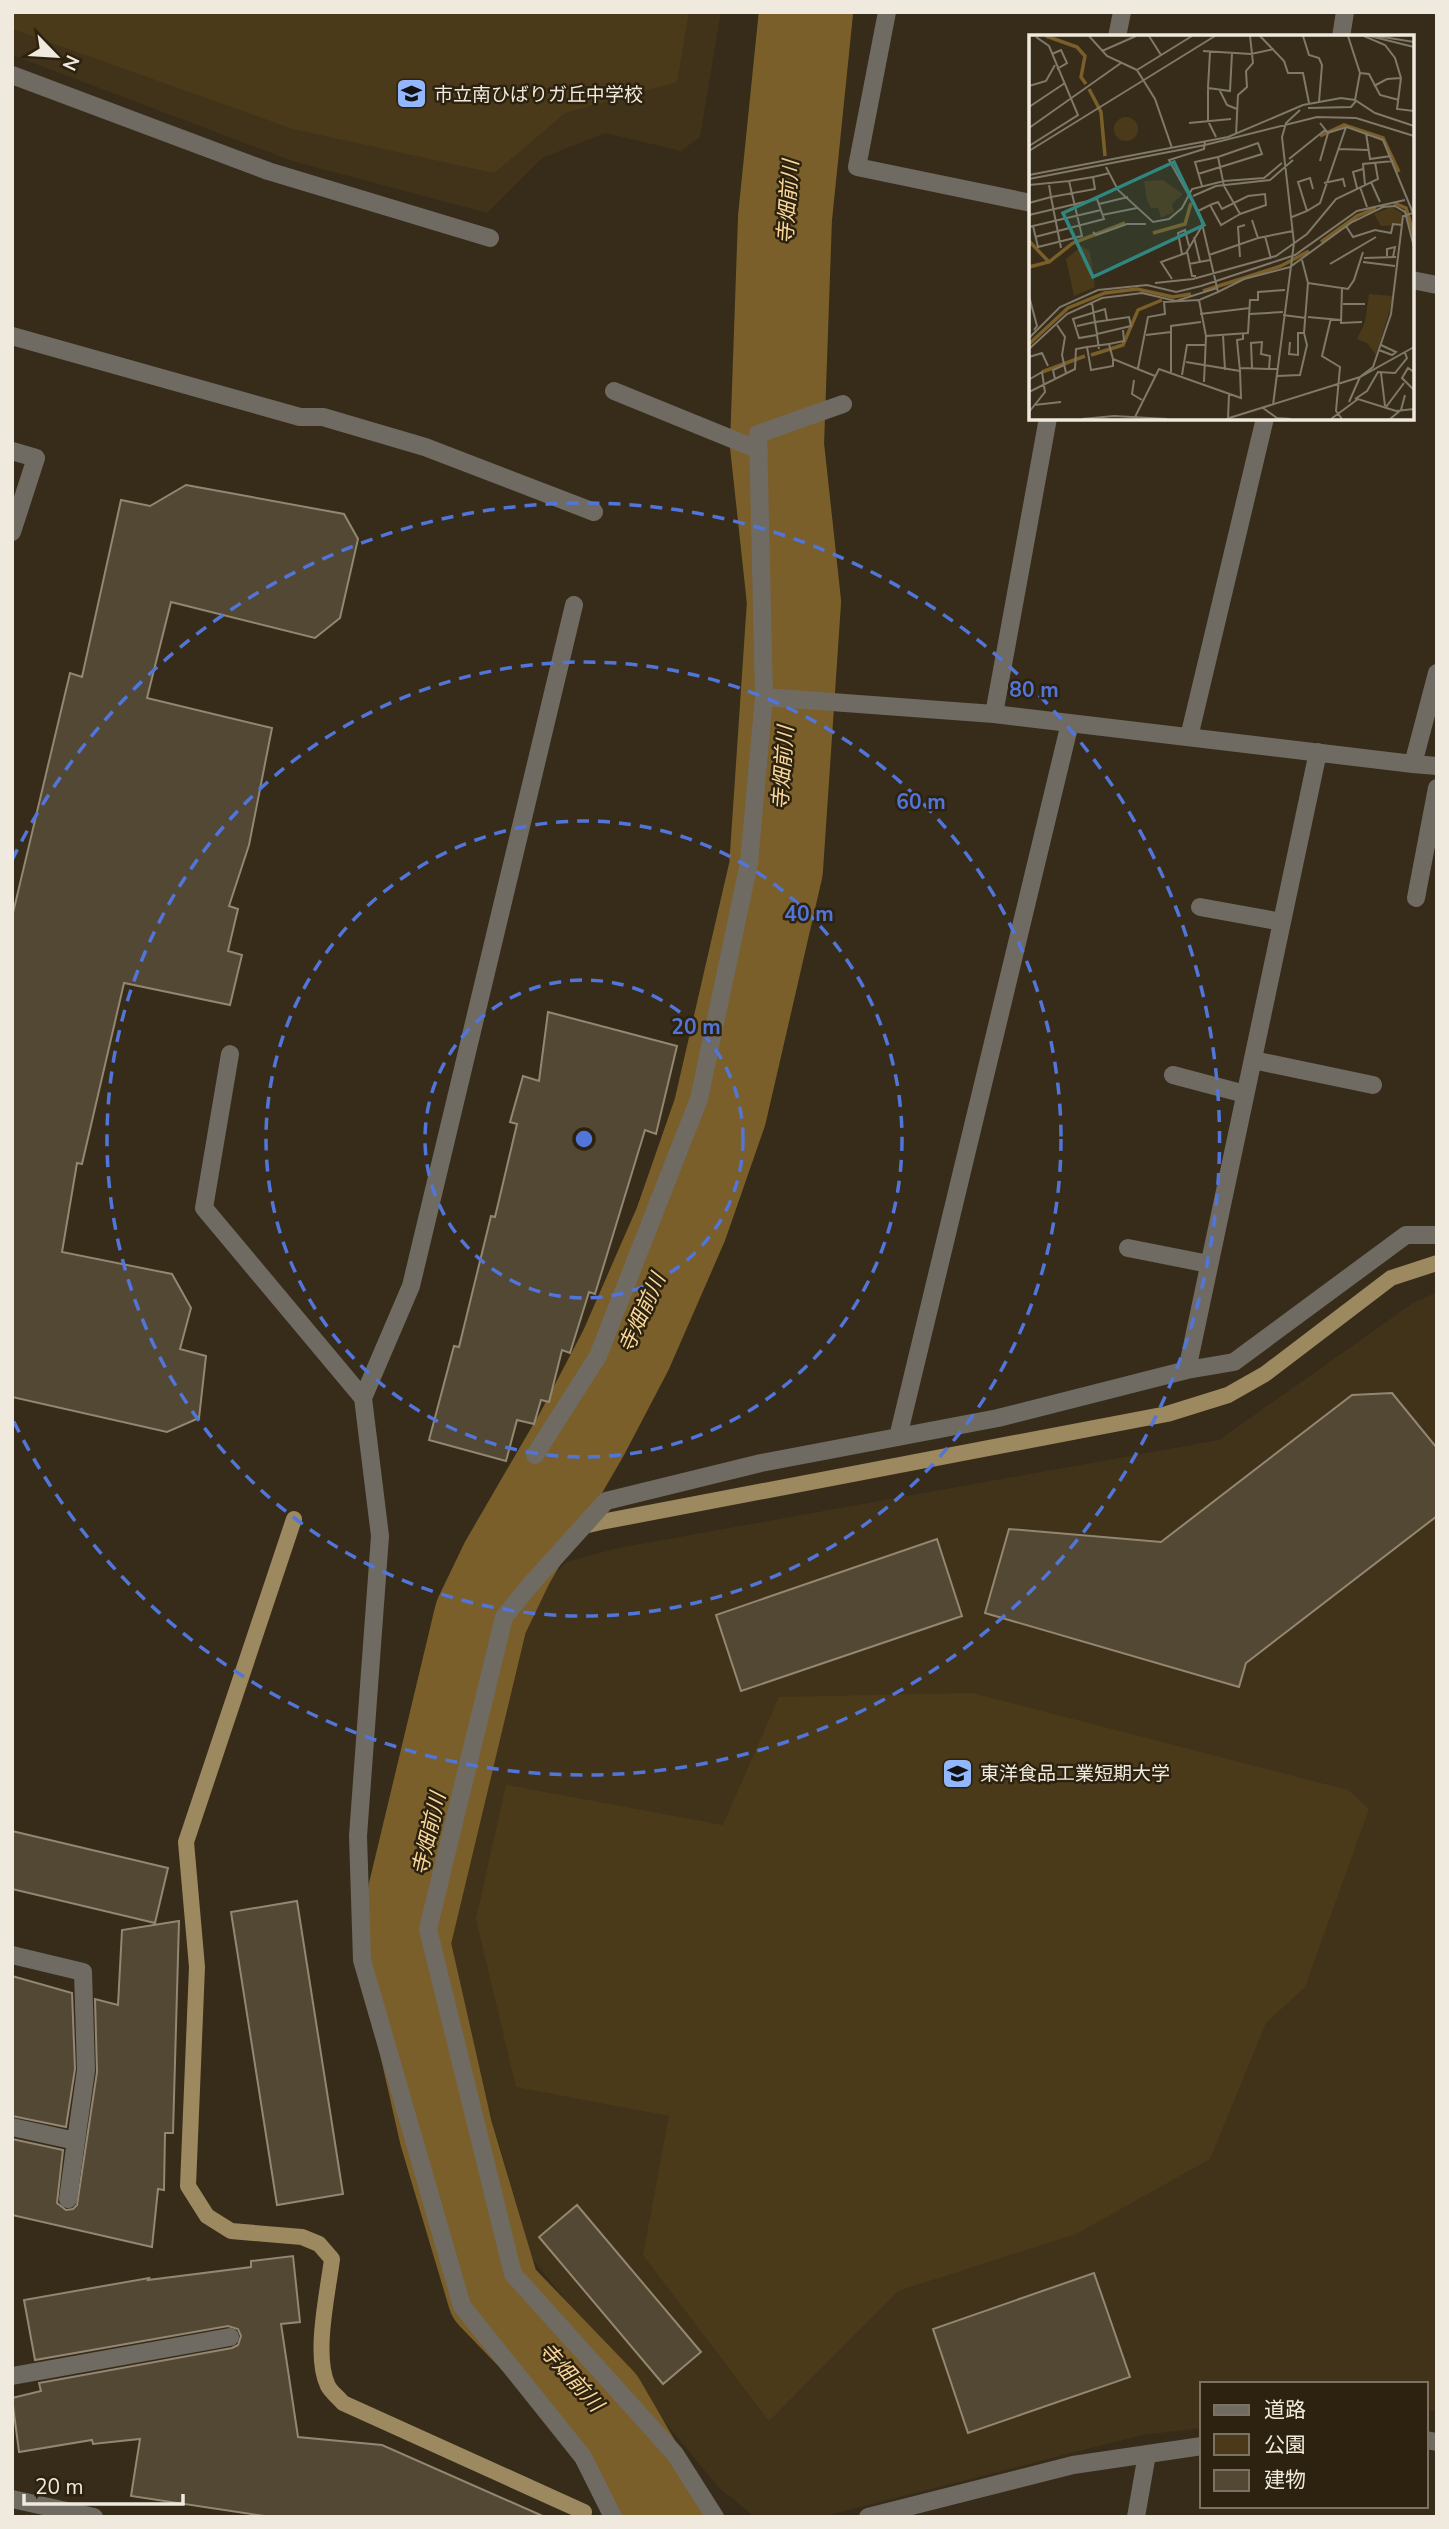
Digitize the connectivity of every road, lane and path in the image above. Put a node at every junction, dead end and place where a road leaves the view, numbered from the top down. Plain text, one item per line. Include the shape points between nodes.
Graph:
1 (887, 12) edge
2 (1122, 12) edge
3 (1345, 12) edge
4 (1118, 35) edge
5 (1341, 35) edge
6 (12, 75) edge
7 (1029, 203) edge
8 (490, 238) dead end
9 (1414, 280) edge
10 (1437, 285) edge
11 (12, 336) edge
12 (614, 391) dead end
13 (843, 404) dead end
14 (1048, 420) edge
15 (1265, 420) edge
16 (759, 442) junction
17 (12, 451) edge
18 (594, 512) dead end
19 (12, 532) edge
20 (574, 605) dead end
21 (1437, 673) edge
22 (766, 697) junction
23 (994, 714) junction
24 (1070, 723) junction
25 (1189, 737) junction
26 (1318, 752) junction
27 (1413, 765) junction
28 (1437, 766) edge
29 (1437, 788) edge
30 (1416, 898) dead end
31 (1200, 906) dead end
32 (1282, 922) junction
33 (230, 1054) dead end
34 (1253, 1060) junction
35 (1172, 1075) dead end
36 (1373, 1085) dead end
37 (1245, 1094) junction
38 (1437, 1235) edge
39 (1128, 1248) dead end
40 (1209, 1264) junction
41 (1187, 1370) junction
42 (363, 1398) junction
43 (898, 1437) junction
44 (534, 1455) dead end
45 (12, 1955) edge
46 (12, 2127) edge
47 (76, 2141) junction
48 (68, 2199) dead end
49 (230, 2337) dead end
50 (12, 2376) edge
51 (1200, 2446) edge
52 (1147, 2454) junction
53 (12, 2499) edge
54 (93, 2517) edge
55 (613, 2517) edge
56 (715, 2517) edge
57 (867, 2517) edge
58 (1136, 2517) edge

1 - 7 street via 857,167
2 - 4 street
3 - 5 street
6 - 8 street via 268,172
9 - 10 street
11 - 18 street via 425,447
12 - 16 street
13 - 16 street
14 - 23 street
15 - 25 street
16 - 22 street
17 - 19 street via 36,458
20 - 42 street via 411,1286
21 - 27 street
22 - 23 street
22 - 44 street via 749,863 698,1099 598,1356
23 - 24 street
24 - 25 street
24 - 43 street
25 - 26 street
26 - 27 street
26 - 32 street
27 - 28 street
29 - 30 street
31 - 32 street
32 - 34 street
33 - 42 street via 204,1208
34 - 36 street
34 - 37 street
35 - 37 street
37 - 40 street
38 - 41 street via 1406,1235 1234,1362
39 - 40 street
40 - 41 street
41 - 43 street via 998,1418
42 - 55 street via 380,1536 358,1836 362,1961 462,2306 583,2457
43 - 56 street via 761,1463 606,1501 505,1617 428,1929 513,2274 676,2454
45 - 47 street via 83,1972 86,2070
46 - 47 street
47 - 48 street
49 - 50 street
51 - 52 street
52 - 57 street via 1073,2465
52 - 58 street
53 - 54 street

